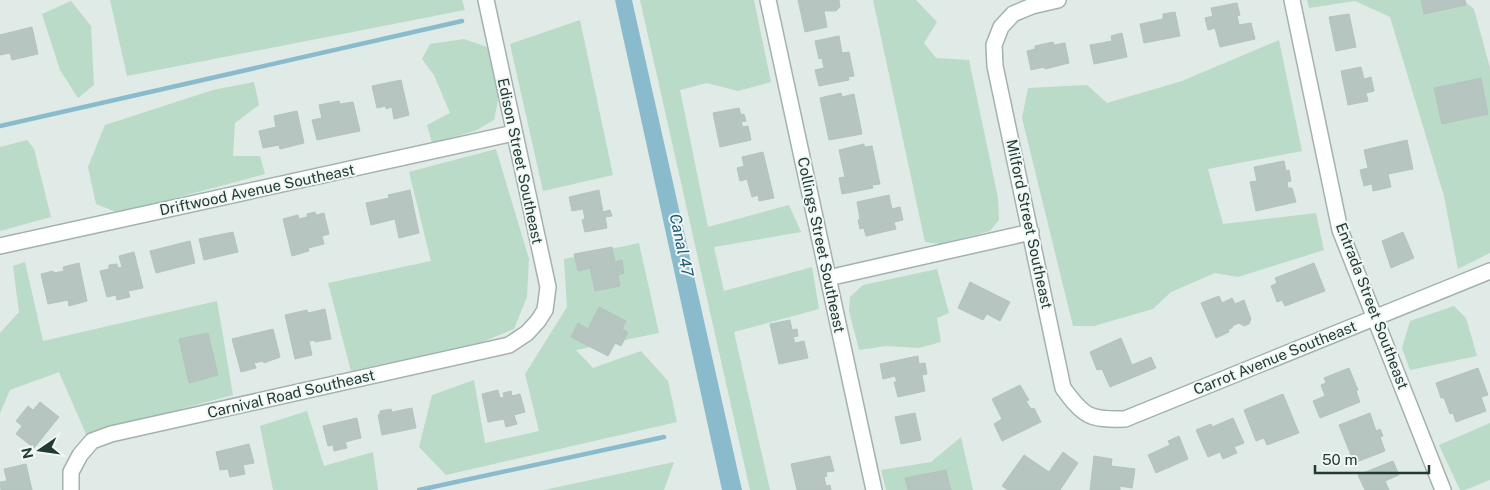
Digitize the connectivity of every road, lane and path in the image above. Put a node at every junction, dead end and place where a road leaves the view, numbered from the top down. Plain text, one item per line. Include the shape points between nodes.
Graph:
1 (486, 0) edge
2 (768, 0) edge
3 (1058, 0) edge
4 (1292, 0) edge
5 (514, 133) junction
6 (1031, 232) junction
7 (0, 246) edge
8 (1490, 271) edge
9 (828, 278) junction
10 (1374, 318) junction
11 (538, 321) joint
12 (1086, 414) joint
13 (71, 490) edge
14 (874, 490) edge
15 (1443, 490) edge

1 - 5 street, Edison Street Southeast
2 - 9 street, Collings Street Southeast
3 - 6 street, Milford Street Southeast via 1013,14 1001,27 994,45 995,66
4 - 10 street, Entrada Street Southeast via 1340,230
5 - 7 street, Driftwood Avenue Southeast
5 - 11 street, Edison Street Southeast via 548,287 545,310
6 - 9 street
6 - 12 street, Milford Street Southeast via 1063,388
8 - 10 street, Carrot Avenue Southeast
9 - 14 street, Collings Street Southeast
10 - 12 street, Carrot Avenue Southeast via 1125,419 1101,420
10 - 15 street, Entrada Street Southeast
11 - 13 street, Carnival Road Southeast via 509,345 111,434 92,441 80,455 71,472

